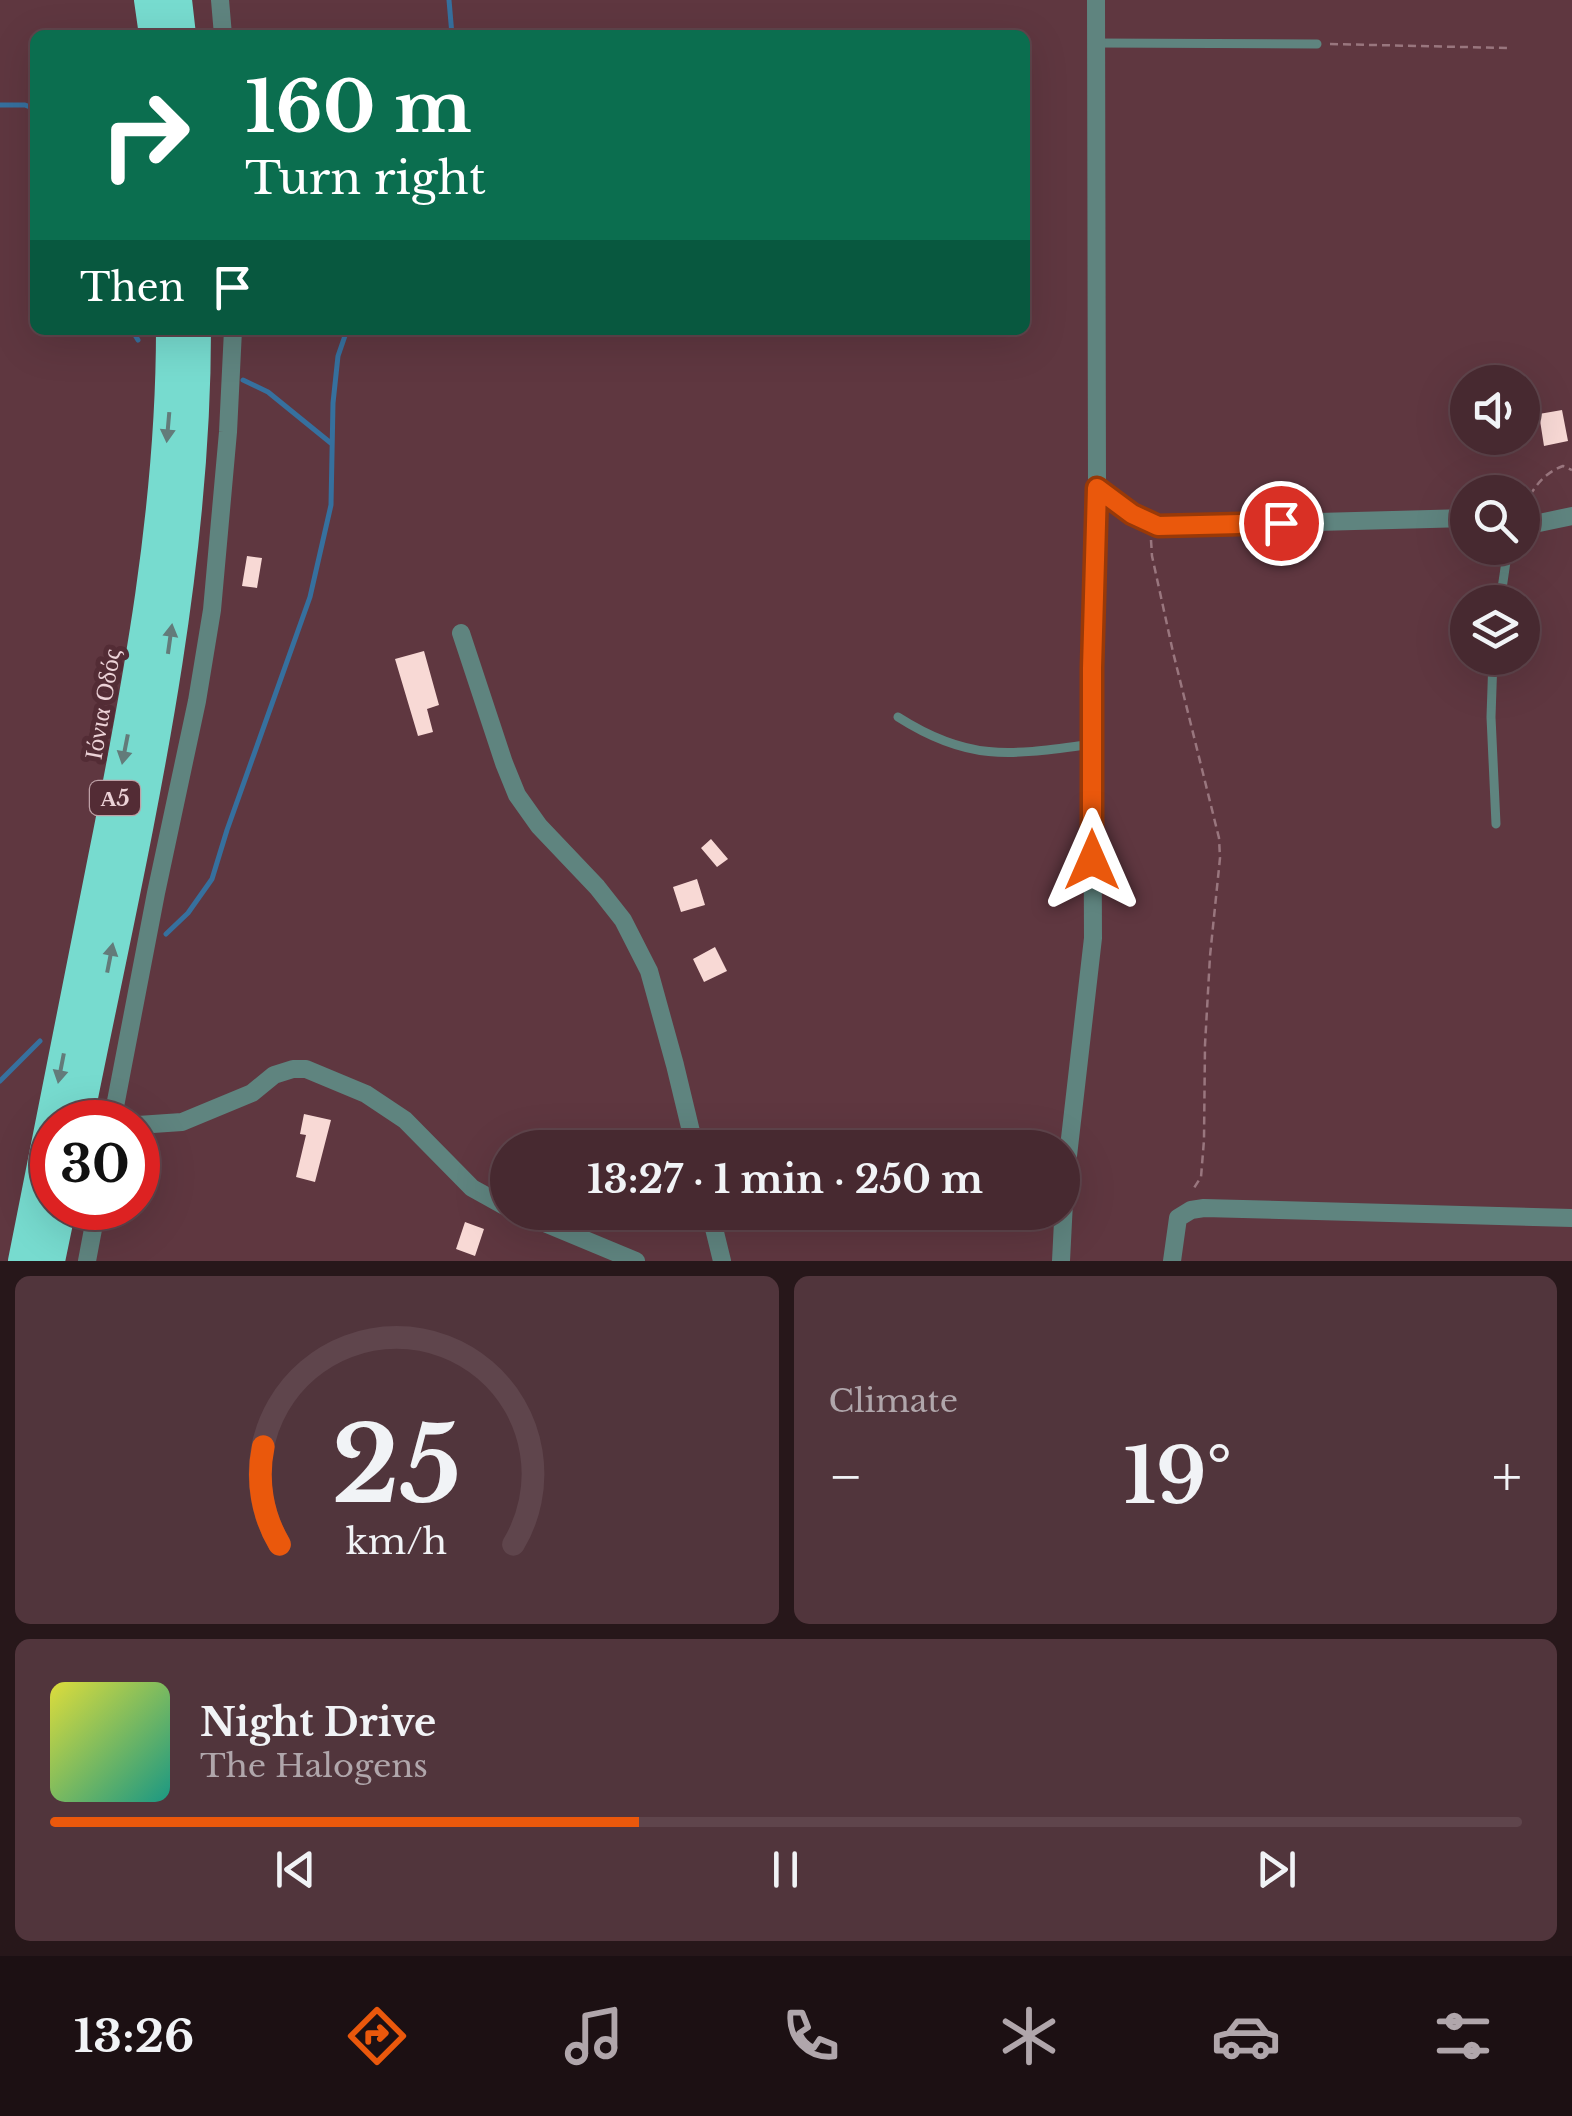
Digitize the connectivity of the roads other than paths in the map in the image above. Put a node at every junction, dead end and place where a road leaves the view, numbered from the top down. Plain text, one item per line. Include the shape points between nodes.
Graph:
1 (149, 0) edge
2 (176, 0) edge
3 (220, 0) edge
4 (1096, 0) edge
5 (153, 30) edge
6 (180, 30) edge
7 (223, 30) edge
8 (1096, 43) junction
9 (1317, 44) road end
10 (171, 335) edge
11 (196, 335) edge
12 (233, 335) edge
13 (1097, 488) junction
14 (1572, 516) edge
15 (1450, 519) edge
16 (1540, 524) edge
17 (461, 633) dead end
18 (1493, 675) edge
19 (898, 717) dead end
20 (1092, 744) junction
21 (1496, 824) dead end
22 (82, 1100) edge
23 (116, 1100) edge
24 (160, 1124) edge
25 (690, 1130) edge
26 (1070, 1130) edge
27 (490, 1198) edge
28 (1572, 1218) edge
29 (56, 1230) edge
30 (92, 1230) edge
31 (561, 1230) edge
32 (714, 1230) edge
33 (1062, 1230) edge
34 (23, 1261) edge
35 (50, 1261) edge
36 (86, 1261) edge
37 (636, 1261) edge
38 (722, 1261) edge
39 (1061, 1261) edge
40 (1172, 1261) edge

1 - 5 highway
2 - 6 highway
3 - 7 street
4 - 8 street
8 - 9 lane
8 - 13 street
10 -> 34 highway, Ιόνια Οδός / Α5 via 170,414 134,702
22 -> 11 highway, Α5 via 161,702 180,572
12 - 23 street via 212,610
13 - 15 street via 1150,524 1170,527
13 - 20 street
14 - 16 street
17 - 25 street via 517,795 610,903 642,955
18 - 21 lane
19 - 20 lane via 955,746 991,753
20 - 26 street via 1093,938
24 - 27 street via 182,1122 252,1093 274,1076 306,1069 366,1094 405,1120
28 - 40 street via 1204,1208 1178,1218
29 - 35 highway
30 - 36 street
31 - 37 street
32 - 38 street
33 - 39 street

